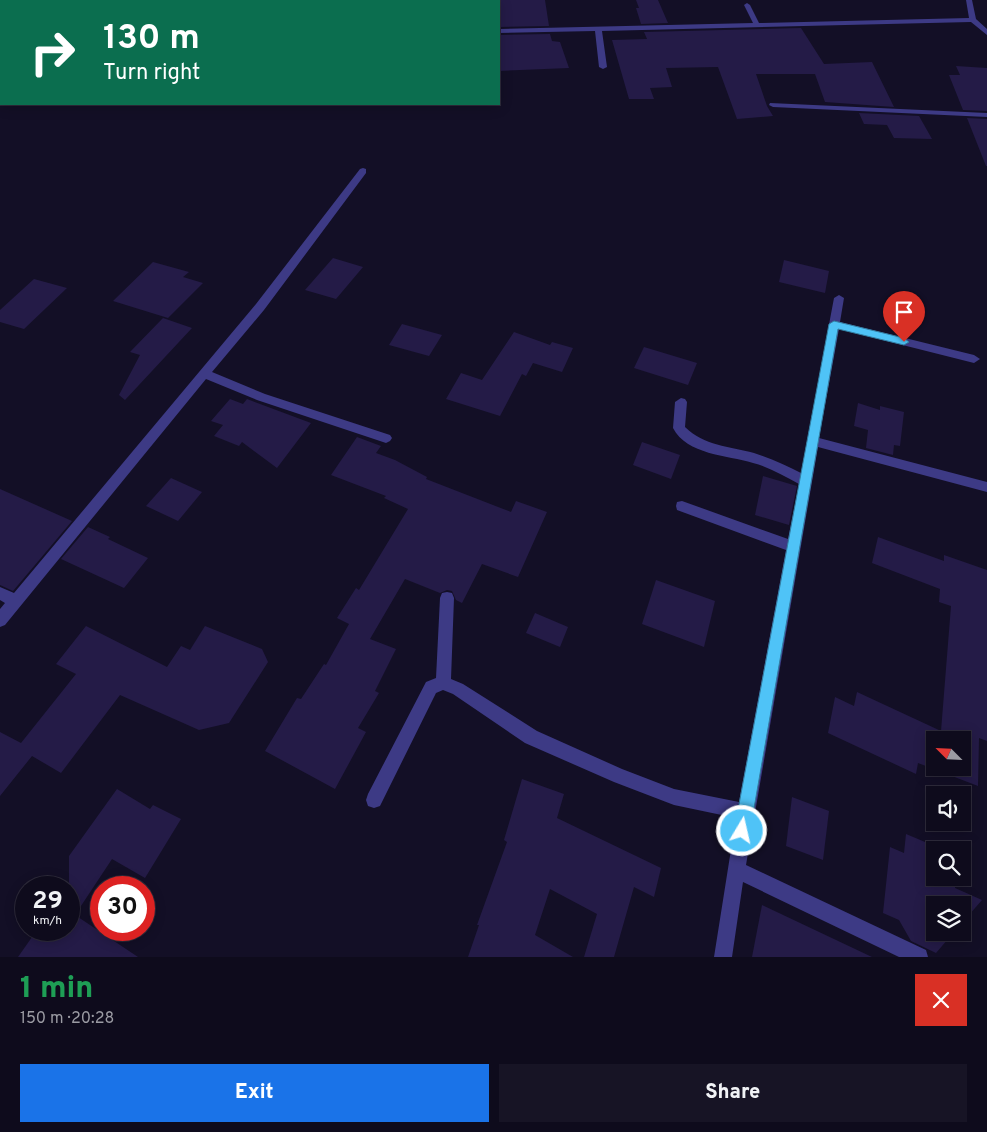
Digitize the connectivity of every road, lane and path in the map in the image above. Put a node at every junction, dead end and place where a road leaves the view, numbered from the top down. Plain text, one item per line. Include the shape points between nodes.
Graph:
1 (969, 0) edge
2 (747, 6) dead end
3 (973, 20) junction
4 (757, 25) junction
5 (984, 28) edge
6 (598, 29) junction
7 (500, 31) edge
8 (987, 33) edge
9 (603, 66) dead end
10 (773, 105) dead end
11 (987, 116) edge
12 (363, 170) dead end
13 (840, 298) dead end
14 (834, 324) junction
15 (974, 359) dead end
16 (205, 374) junction
17 (681, 402) dead end
18 (386, 438) dead end
19 (812, 441) junction
20 (805, 481) junction
21 (987, 487) edge
22 (682, 506) dead end
23 (793, 547) junction
24 (0, 593) edge
25 (446, 598) dead end
26 (15, 600) junction
27 (0, 620) edge
28 (443, 683) junction
29 (374, 800) dead end
30 (745, 812) junction
31 (736, 870) junction
32 (724, 957) edge
33 (919, 957) edge

1 - 3 street
2 - 4 street
3 - 4 street
3 - 5 street
4 - 6 street
5 - 8 street
6 - 7 street
6 - 9 street
10 - 11 street
12 - 16 street
13 - 14 street
14 - 15 street
14 - 19 street
16 - 18 street via 261,398
16 - 26 street
17 - 20 street via 679,428 686,437 754,458
19 - 20 street
19 - 21 street
20 - 23 street
22 - 23 street
23 - 30 street
24 - 26 street
25 - 28 street
26 - 27 street
28 - 29 street via 431,687
28 - 30 street via 458,689 531,737 584,760 674,797
30 - 31 street
31 - 32 street
31 - 33 street

